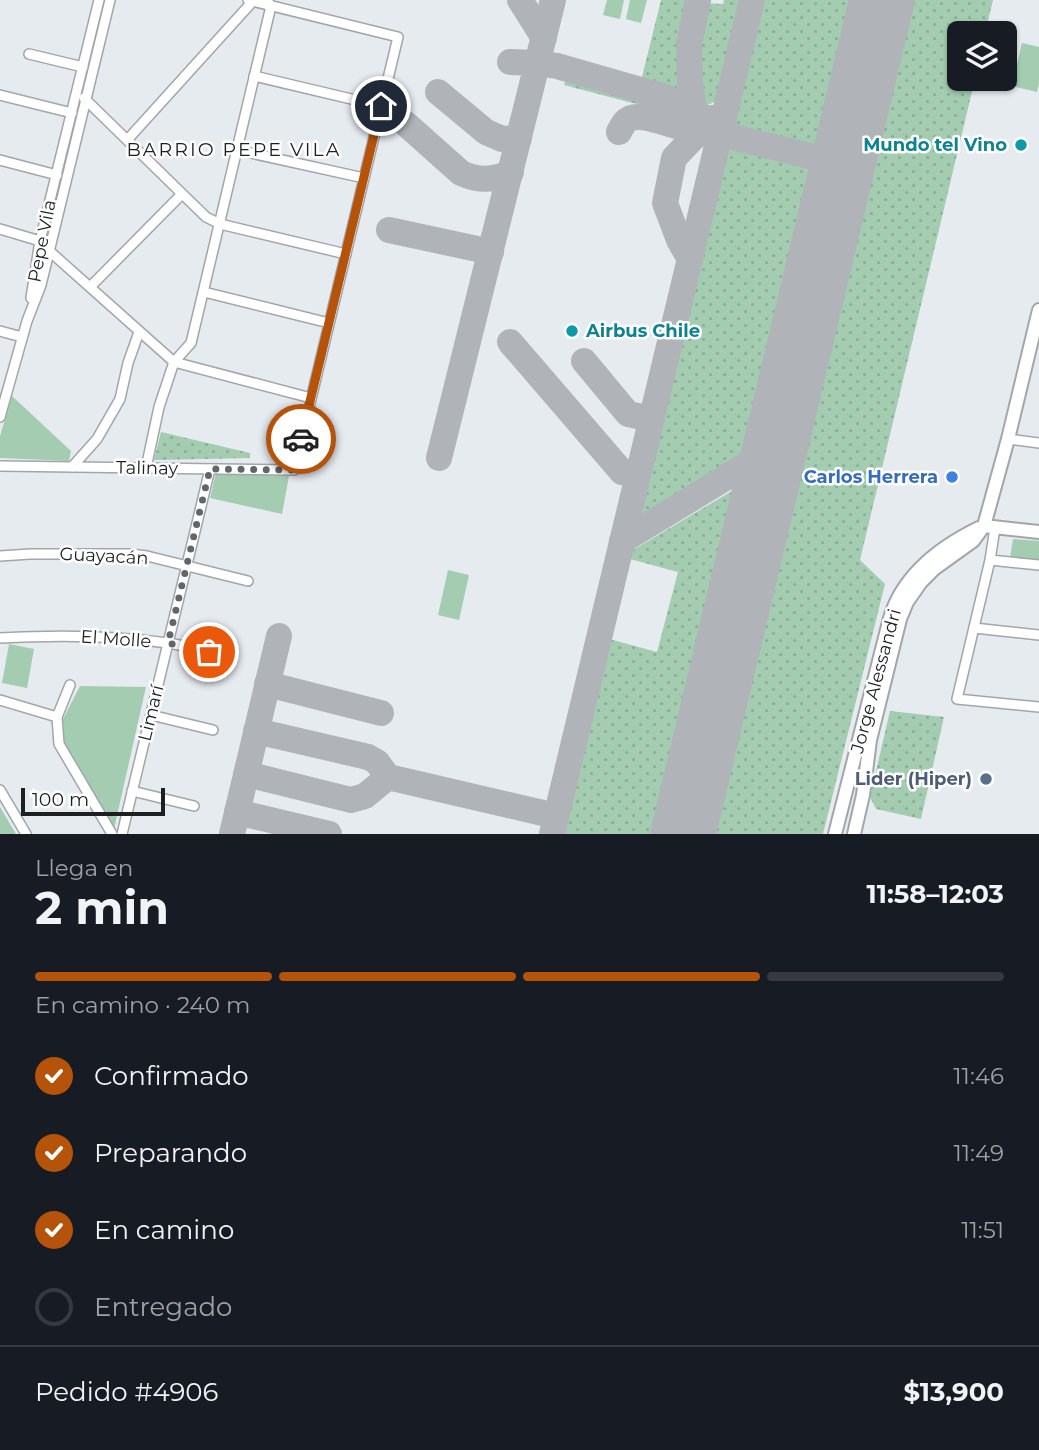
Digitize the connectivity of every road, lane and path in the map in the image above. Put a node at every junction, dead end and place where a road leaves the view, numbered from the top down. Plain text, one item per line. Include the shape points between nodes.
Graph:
1 (99, 0) edge
2 (110, 0) edge
3 (250, 1) edge
4 (269, 3) edge
5 (29, 54) dead end
6 (83, 67) junction
7 (254, 76) junction
8 (0, 95) edge
9 (76, 96) junction
10 (86, 98) junction
11 (381, 106) junction
12 (72, 113) junction
13 (128, 139) junction
14 (237, 150) junction
15 (0, 160) edge
16 (60, 161) junction
17 (70, 164) junction
18 (57, 174) junction
19 (364, 178) junction
20 (182, 194) junction
21 (220, 224) junction
22 (0, 229) edge
23 (40, 241) junction
24 (49, 251) junction
25 (346, 254) junction
26 (90, 287) junction
27 (204, 292) junction
28 (1039, 310) edge
29 (27, 321) junction
30 (329, 323) junction
31 (0, 331) edge
32 (139, 332) junction
33 (22, 337) junction
34 (174, 362) junction
35 (311, 398) junction
36 (0, 414) edge
37 (1008, 439) junction
38 (1039, 443) edge
39 (0, 466) edge
40 (72, 467) junction
41 (146, 468) junction
42 (210, 469) junction
43 (989, 527) junction
44 (1039, 532) edge
45 (0, 556) edge
46 (990, 560) junction
47 (1039, 565) edge
48 (186, 566) junction
49 (248, 581) dead end
50 (974, 628) junction
51 (1039, 635) edge
52 (0, 638) edge
53 (168, 643) junction
54 (230, 656) dead end
55 (70, 685) dead end
56 (0, 700) edge
57 (1039, 707) edge
58 (150, 715) junction
59 (57, 717) junction
60 (213, 730) dead end
61 (0, 790) edge
62 (132, 791) junction
63 (194, 806) dead end
64 (26, 834) edge
65 (112, 834) edge
66 (122, 834) edge
67 (835, 834) edge
68 (854, 834) edge

1 - 6 street, Pepe Vila
2 - 10 street, Pepe Vila
3 - 4 street
3 - 13 street
4 - 7 street
4 - 11 street via 398,37
5 - 6 street
6 - 9 street, Pepe Vila
7 - 11 street
7 - 14 street
8 - 12 street
9 - 10 street
9 - 12 street, Pepe Vila
10 - 13 street
10 - 17 street, Pepe Vila
11 - 19 street
12 - 16 street, Pepe Vila
13 - 20 street
14 - 19 street
14 - 21 street
15 - 18 street
16 - 17 street
16 - 18 street, Pepe Vila
17 - 24 street, Pepe Vila
18 - 23 street, Pepe Vila
19 - 25 street
20 - 21 street
20 - 26 street
21 - 25 street
21 - 27 street
22 - 23 street
23 - 24 street
23 - 29 street, Pepe Vila
24 - 26 street
24 - 29 street, Pepe Vila
25 - 30 street
26 - 32 street
27 - 30 street
27 - 34 street via 191,343
28 - 37 main road, Jorge Alessandri
29 - 33 street, Pepe Vila
30 - 35 street
31 - 33 street
32 - 34 street
32 - 40 street via 120,398 97,439
33 - 36 street, Pepe Vila
34 - 35 street
34 - 41 street
35 - 42 street, Talinay via 293,470
37 - 38 street
37 - 43 main road, Jorge Alessandri
39 - 40 street, Talinay
40 - 41 street, Talinay
41 - 42 street, Talinay
42 - 48 street, Limarí
43 - 44 main road
43 - 46 street
43 - 67 main road, Jorge Alessandri via 963,537 928,561 897,600
43 - 68 main road, Jorge Alessandri via 927,576 903,610 873,727
45 - 48 street, Guayacán via 130,554
46 - 47 street
46 - 50 street
48 - 49 street, Guayacán
48 - 53 street, Limarí
50 - 51 street
50 - 57 street via 957,699
52 - 53 street, El Molle via 87,637
53 - 54 street, El Molle
53 - 58 street, Limarí
55 - 59 street
56 - 59 street
58 - 60 street
58 - 62 street, Limarí
59 - 65 street via 59,744
61 - 64 street
62 - 63 street
62 - 66 street, Limarí

